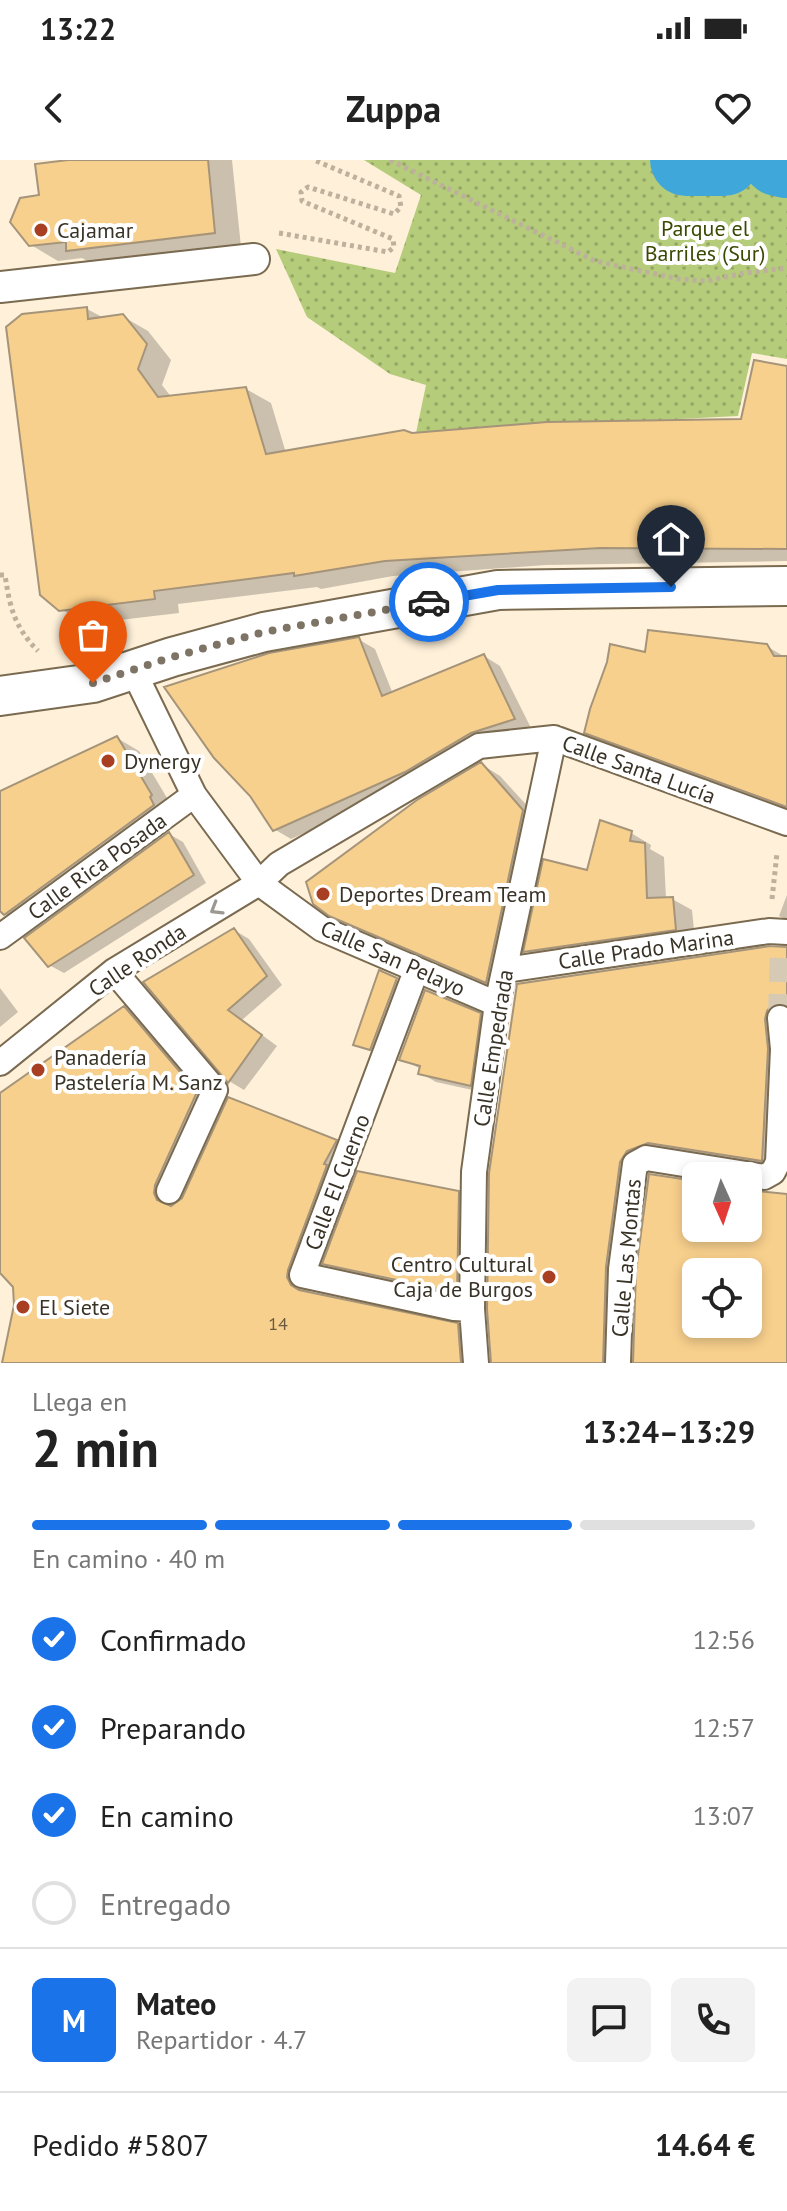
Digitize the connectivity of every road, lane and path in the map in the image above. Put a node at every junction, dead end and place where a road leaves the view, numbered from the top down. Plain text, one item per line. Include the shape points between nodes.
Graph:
1 (314, 160) edge
2 (390, 160) edge
3 (270, 232) dead end
4 (254, 259) dead end
5 (787, 268) edge
6 (0, 287) edge
7 (2, 575) edge
8 (787, 586) edge
9 (133, 670) junction
10 (93, 683) junction
11 (0, 696) edge
12 (554, 738) junction
13 (194, 795) junction
14 (784, 822) edge
15 (279, 864) joint
16 (259, 883) junction
17 (780, 936) edge
18 (0, 937) edge
19 (506, 970) junction
20 (114, 971) junction
21 (416, 971) junction
22 (497, 1004) junction
23 (780, 1018) dead end
24 (0, 1063) edge
25 (169, 1191) dead end
26 (472, 1309) junction
27 (476, 1363) edge
28 (618, 1363) edge

1 - 3 path via 399,196 401,207 394,214 308,187 301,192 302,201 393,239 394,247 388,252
2 - 5 path via 595,261 706,281
4 - 6 street
7 - 10 path via 23,636 43,657
8 - 9 street via 498,590 264,632
9 - 10 street
9 - 13 street, Calle San Pelayo
10 - 11 street
12 - 14 street, Calle Santa Lucía
12 - 15 street, Calle Santa Lucía via 479,746
12 - 19 street, Calle Empedrada
13 - 16 street, Calle San Pelayo
13 - 18 street, Calle Rica Posada
14 - 17 path
15 - 16 street, Calle Ronda
16 -> 20 street, Calle Ronda
16 - 21 street, Calle San Pelayo via 322,929
17 - 19 street, Calle Prado Marina
19 - 22 street, Calle Empedrada
20 - 24 street, Calle Ronda
20 - 25 street via 215,1090
21 - 22 street, Calle San Pelayo
21 - 26 street, Calle El Cuerno via 302,1275
22 - 26 street, Calle Empedrada via 474,1172
23 - 28 street, Calle Las Montas via 778,1162 773,1172 764,1177 646,1158 635,1164 621,1269
26 - 27 street, Calle Empedrada

